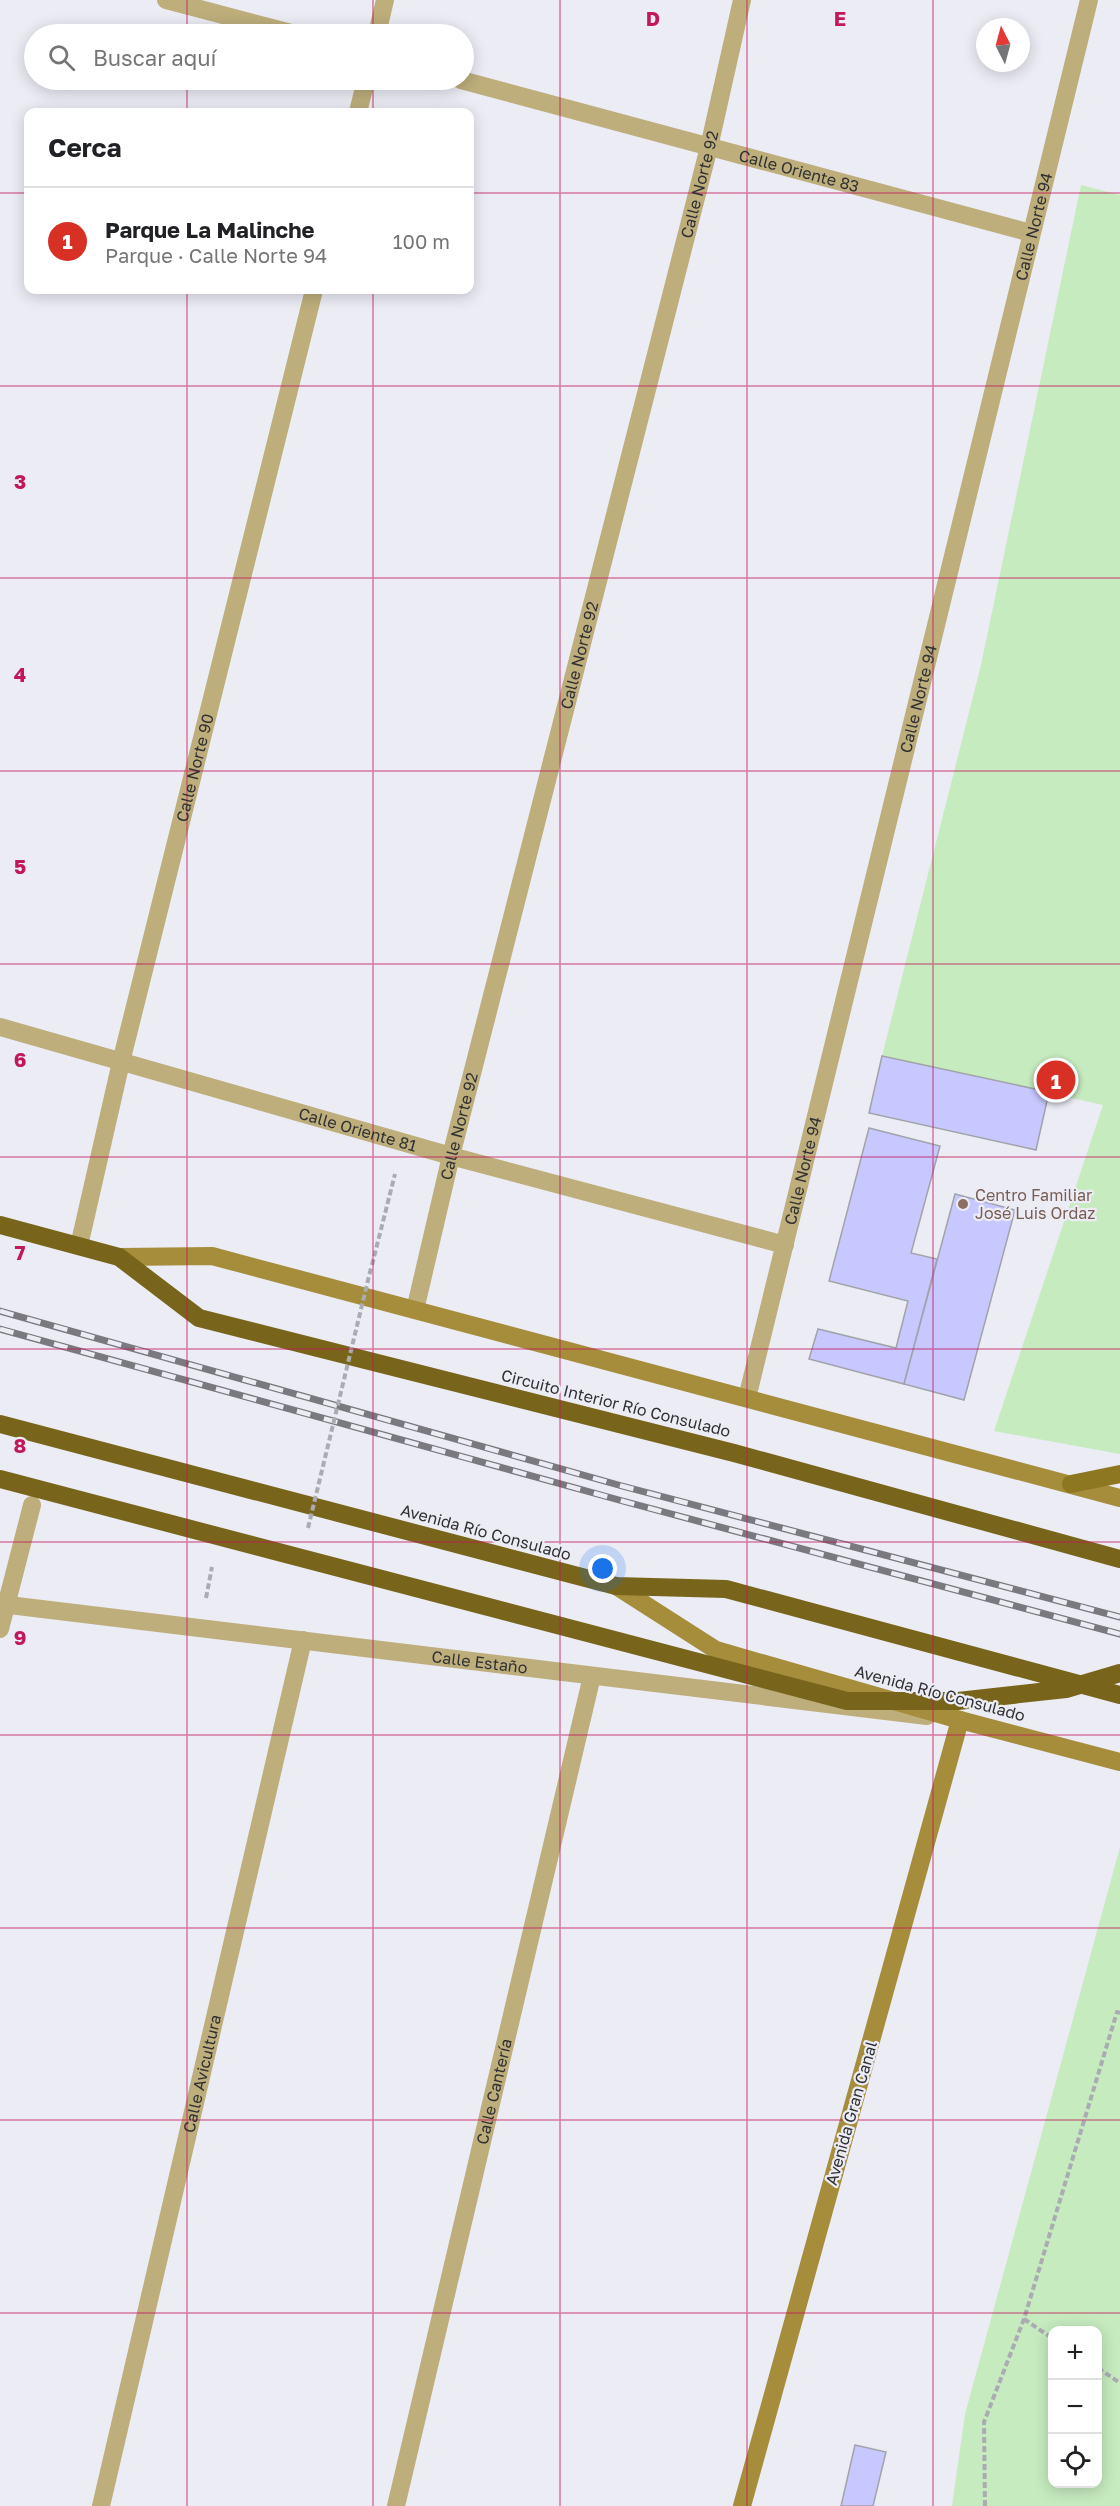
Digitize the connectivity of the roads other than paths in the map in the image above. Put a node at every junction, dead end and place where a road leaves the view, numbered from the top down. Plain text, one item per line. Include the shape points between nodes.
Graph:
1 (166, 0) edge
2 (385, 0) edge
3 (742, 0) edge
4 (1089, 0) edge
5 (257, 24) edge
6 (379, 24) edge
7 (474, 83) edge
8 (364, 90) edge
9 (359, 108) edge
10 (709, 147) junction
11 (1031, 233) junction
12 (313, 294) edge
13 (0, 1027) edge
14 (121, 1062) junction
15 (451, 1156) junction
16 (0, 1225) edge
17 (785, 1245) junction
18 (79, 1246) junction
19 (118, 1257) junction
20 (415, 1310) junction
21 (747, 1398) junction
22 (0, 1424) edge
23 (1120, 1474) edge
24 (0, 1479) edge
25 (1071, 1484) junction
26 (1120, 1498) edge
27 (32, 1505) dead end
28 (1120, 1559) edge
29 (616, 1586) junction
30 (3, 1604) edge
31 (0, 1629) edge
32 (303, 1640) junction
33 (1120, 1673) edge
34 (592, 1676) junction
35 (1120, 1695) edge
36 (960, 1720) junction
37 (1120, 1762) edge
38 (101, 2506) edge
39 (396, 2506) edge
40 (742, 2506) edge

1 - 5 street
2 - 6 street
3 - 10 street, Calle Norte 92
4 - 11 street, Calle Norte 94
7 - 10 street, Calle Oriente 83
8 - 9 street
10 - 11 street, Calle Oriente 83
10 - 15 street, Calle Norte 92
11 - 17 street, Calle Norte 94
12 - 14 street, Calle Norte 90
13 - 14 street, Calle Oriente 81
14 - 15 street, Calle Oriente 81
14 - 18 street, Calle Norte 90
15 - 17 street, Calle Oriente 81
15 - 20 street, Calle Norte 92
16 - 18 highway
17 - 21 street, Calle Norte 94
18 - 19 highway
19 - 20 main road via 212,1256
19 - 28 highway, Circuito Interior Río Consulado via 199,1318 734,1453
20 - 21 main road
21 - 25 main road
22 - 29 highway, Avenida Río Consulado
23 - 25 main road
24 - 33 highway, bridge via 847,1701 958,1701 1066,1689
25 - 26 main road
27 - 30 street
29 - 35 highway via 726,1589
29 - 36 main road, Avenida Río Consulado via 716,1650
30 - 31 street
30 - 32 street, Calle Estaño
32 - 34 street, Calle Estaño
32 - 38 street, Calle Avicultura
34 - 36 street, Calle Estaño
34 - 39 street, Calle Cantería
36 - 37 main road, Avenida Río Consulado
36 - 40 main road, Avenida Gran Canal

